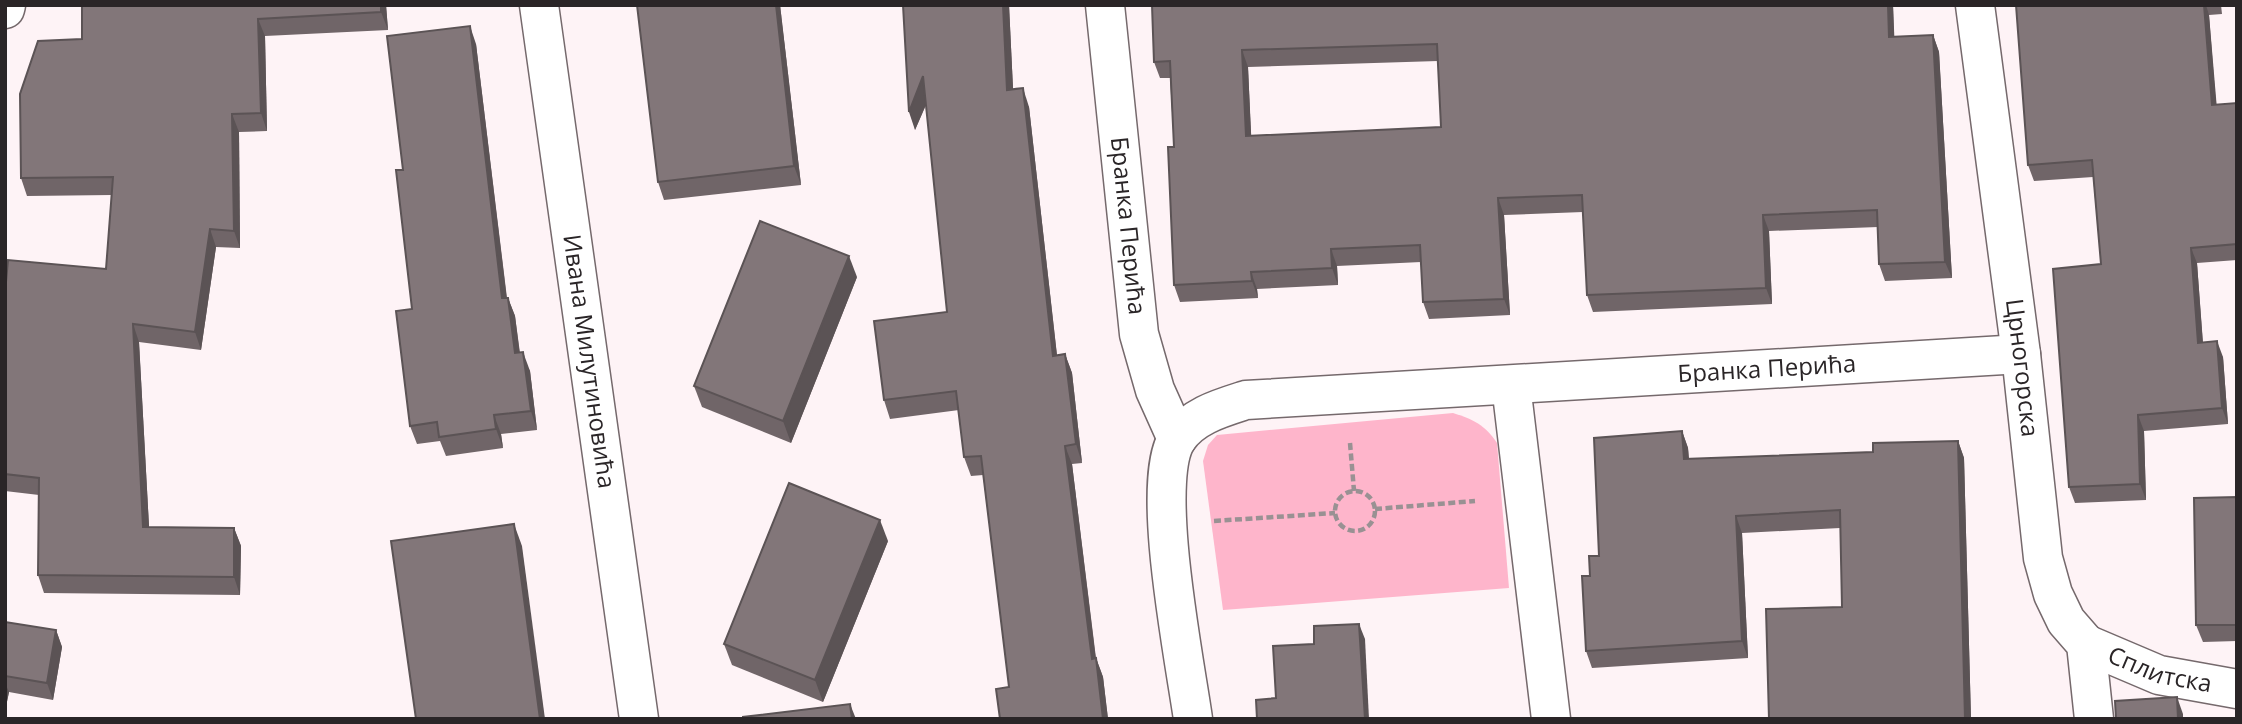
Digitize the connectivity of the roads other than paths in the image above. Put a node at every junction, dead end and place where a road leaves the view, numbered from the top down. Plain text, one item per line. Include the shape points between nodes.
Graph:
1 (539, 5) edge
2 (1105, 5) edge
3 (1975, 5) edge
4 (2021, 354) junction
5 (1511, 385) junction
6 (1177, 439) junction
7 (2086, 644) junction
8 (2237, 688) edge
9 (639, 719) edge
10 (1193, 719) edge
11 (1550, 719) edge
12 (2095, 719) edge

1 - 9 street, Ивана Милутиновића
2 - 6 street, Бранка Перића via 1139,334 1155,390
3 - 4 street, Црногорска
4 - 5 street, Бранка Перића
4 - 7 street, Црногорска via 2043,558 2066,621
5 - 6 street, Бранка Перића via 1245,400 1197,419
5 - 11 street
6 - 10 street, Бранка Перића via 1166,468 1165,511
7 - 8 street, Сплитска via 2159,675
7 - 12 street

